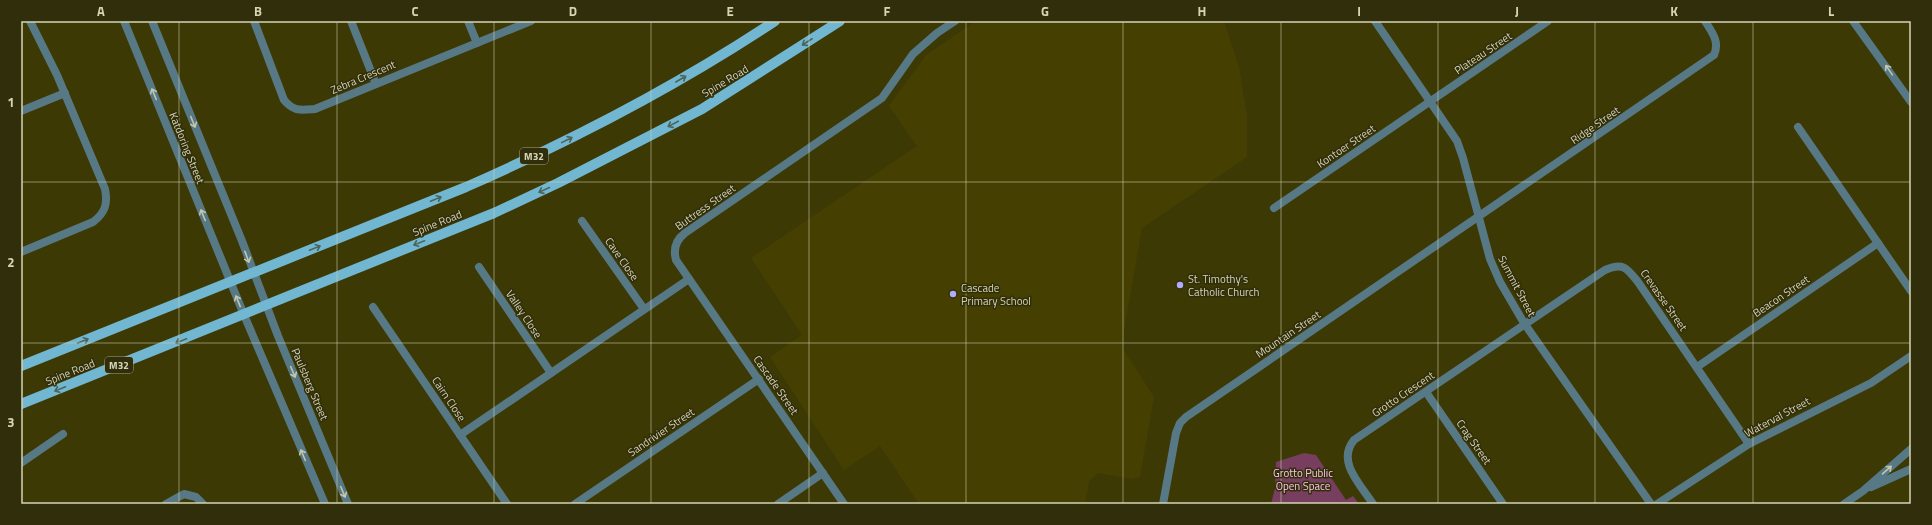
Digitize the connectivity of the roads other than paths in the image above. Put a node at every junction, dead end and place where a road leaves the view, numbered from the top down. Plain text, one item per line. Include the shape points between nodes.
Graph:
1 (30, 21) edge
2 (124, 21) edge
3 (152, 21) edge
4 (254, 21) edge
5 (351, 21) edge
6 (468, 21) edge
7 (531, 21) edge
8 (775, 21) edge
9 (840, 21) edge
10 (955, 21) edge
11 (1375, 21) edge
12 (1548, 21) edge
13 (1704, 21) edge
14 (1853, 21) edge
15 (477, 43) junction
16 (376, 84) junction
17 (65, 93) junction
18 (1430, 102) junction
19 (1911, 102) edge
20 (21, 111) edge
21 (1798, 127) dead end
22 (1274, 208) dead end
23 (1479, 217) junction
24 (582, 221) dead end
25 (1878, 243) junction
26 (21, 252) edge
27 (479, 267) dead end
28 (253, 272) junction
29 (689, 279) junction
30 (231, 282) junction
31 (1911, 291) edge
32 (266, 306) junction
33 (373, 307) dead end
34 (644, 309) junction
35 (244, 315) junction
36 (1524, 323) junction
37 (1911, 356) edge
38 (21, 366) edge
39 (1697, 367) junction
40 (551, 373) junction
41 (759, 379) junction
42 (1426, 392) junction
43 (21, 404) edge
44 (63, 434) dead end
45 (460, 435) junction
46 (1749, 444) junction
47 (1911, 449) edge
48 (21, 463) edge
49 (1911, 469) edge
50 (823, 473) junction
51 (1863, 491) junction
52 (166, 504) edge
53 (203, 504) edge
54 (324, 504) edge
55 (348, 504) edge
56 (507, 504) edge
57 (576, 504) edge
58 (778, 504) edge
59 (844, 504) edge
60 (1163, 504) edge
61 (1373, 504) edge
62 (1503, 504) edge
63 (1651, 504) edge
64 (1657, 504) edge
65 (1844, 504) edge

1 - 17 street
30 -> 2 street, Katdoring Street
3 -> 28 street, Katdoring Street
4 - 16 street, Zebra Crescent via 284,100 297,111 315,110
5 - 16 street
6 - 15 street
7 - 15 street, Zebra Crescent
28 -> 8 main road, Spine Road / M32 via 520,163 654,94
9 -> 32 main road, Spine Road / M32 via 702,109 558,183 494,213
10 - 29 street, Buttress Street via 913,54 882,98 680,237 676,242 675,255
11 - 18 street, Summit Street
12 - 18 street, Plateau Street
13 - 23 street, Ridge Street via 1714,35 1714,55
19 -> 14 street
15 - 16 street, Zebra Crescent
17 - 20 street
17 - 26 street via 105,189 105,208 100,217 93,222
18 - 22 street, Kontoer Street
18 - 23 street, Summit Street via 1457,141
21 - 25 street
23 - 36 street, Summit Street via 1490,259
23 - 60 street, Mountain Street via 1186,417 1176,433
24 - 34 street, Cave Close
25 - 31 street
25 - 39 street, Beacon Street
27 - 40 street, Valley Close
28 - 30 main road, Spine Road / M32
28 - 32 street, Paulsberg Street
29 - 34 street
29 - 41 street, Cascade Street
35 -> 30 street
38 -> 30 main road, Spine Road / M32
32 - 35 main road, Spine Road / M32
32 -> 55 street, Paulsberg Street
33 - 45 street, Cairn Close
34 - 40 street
35 -> 43 main road, Spine Road / M32
54 -> 35 street
36 - 39 street, Crevasse Street via 1605,270 1614,266 1624,267 1638,282
36 - 42 street, Grotto Crescent
36 - 63 street, Summit Street
37 - 46 street, Waterval Street via 1871,383
39 - 46 street, Crevasse Street
40 - 45 street
41 - 50 street, Cascade Street
41 - 57 street, Sandrivier Street
42 - 61 street, Grotto Crescent via 1354,440 1348,449 1348,465
42 - 62 street, Crag Street
44 - 48 street
45 - 56 street, Cairn Close
46 - 64 street, Waterval Street
51 -> 47 street
49 - 51 street
50 - 58 street
50 - 59 street, Cascade Street
51 - 65 street
52 - 53 street via 184,494 196,496

